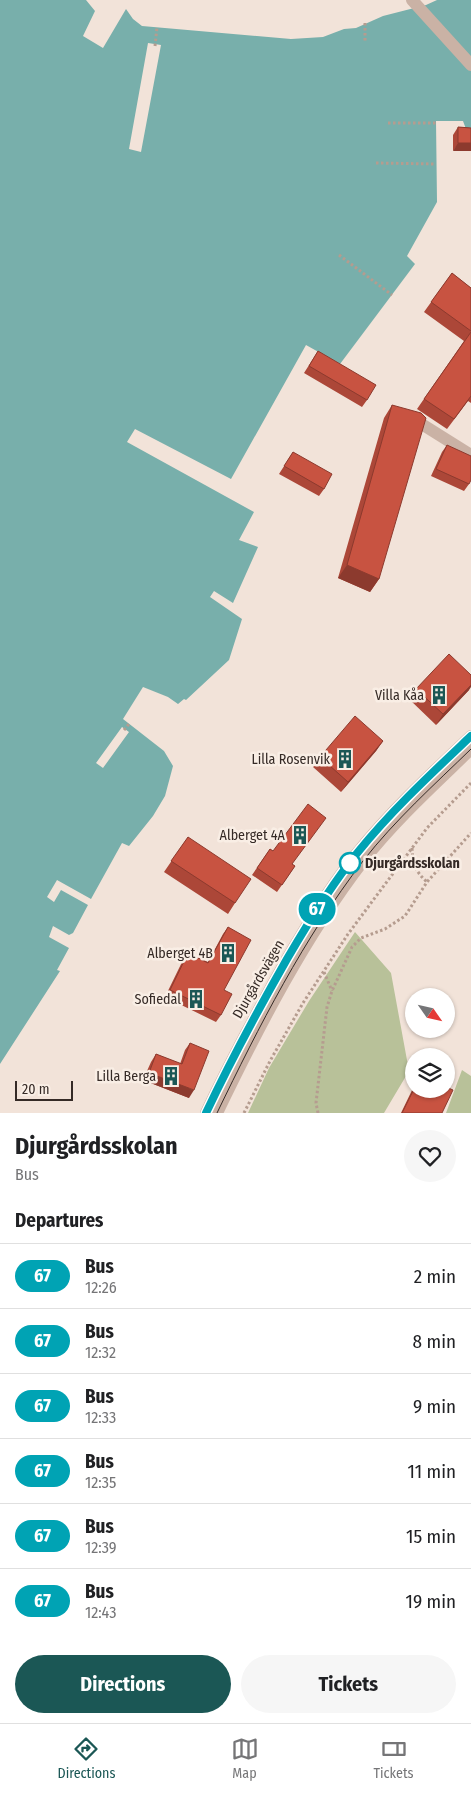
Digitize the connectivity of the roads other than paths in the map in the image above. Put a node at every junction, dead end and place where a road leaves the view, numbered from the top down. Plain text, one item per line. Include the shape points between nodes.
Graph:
1 (412, 0) edge
2 (471, 65) edge
3 (420, 423) edge
4 (471, 455) edge
5 (471, 736) edge
6 (471, 749) edge
7 (206, 1113) edge
8 (217, 1113) edge

1 - 2 street
3 - 4 street
5 - 7 street, Djurgårdsvägen via 393,810 331,889 241,1041
6 - 8 street, Djurgårdsvägen via 400,817 364,860 281,988

